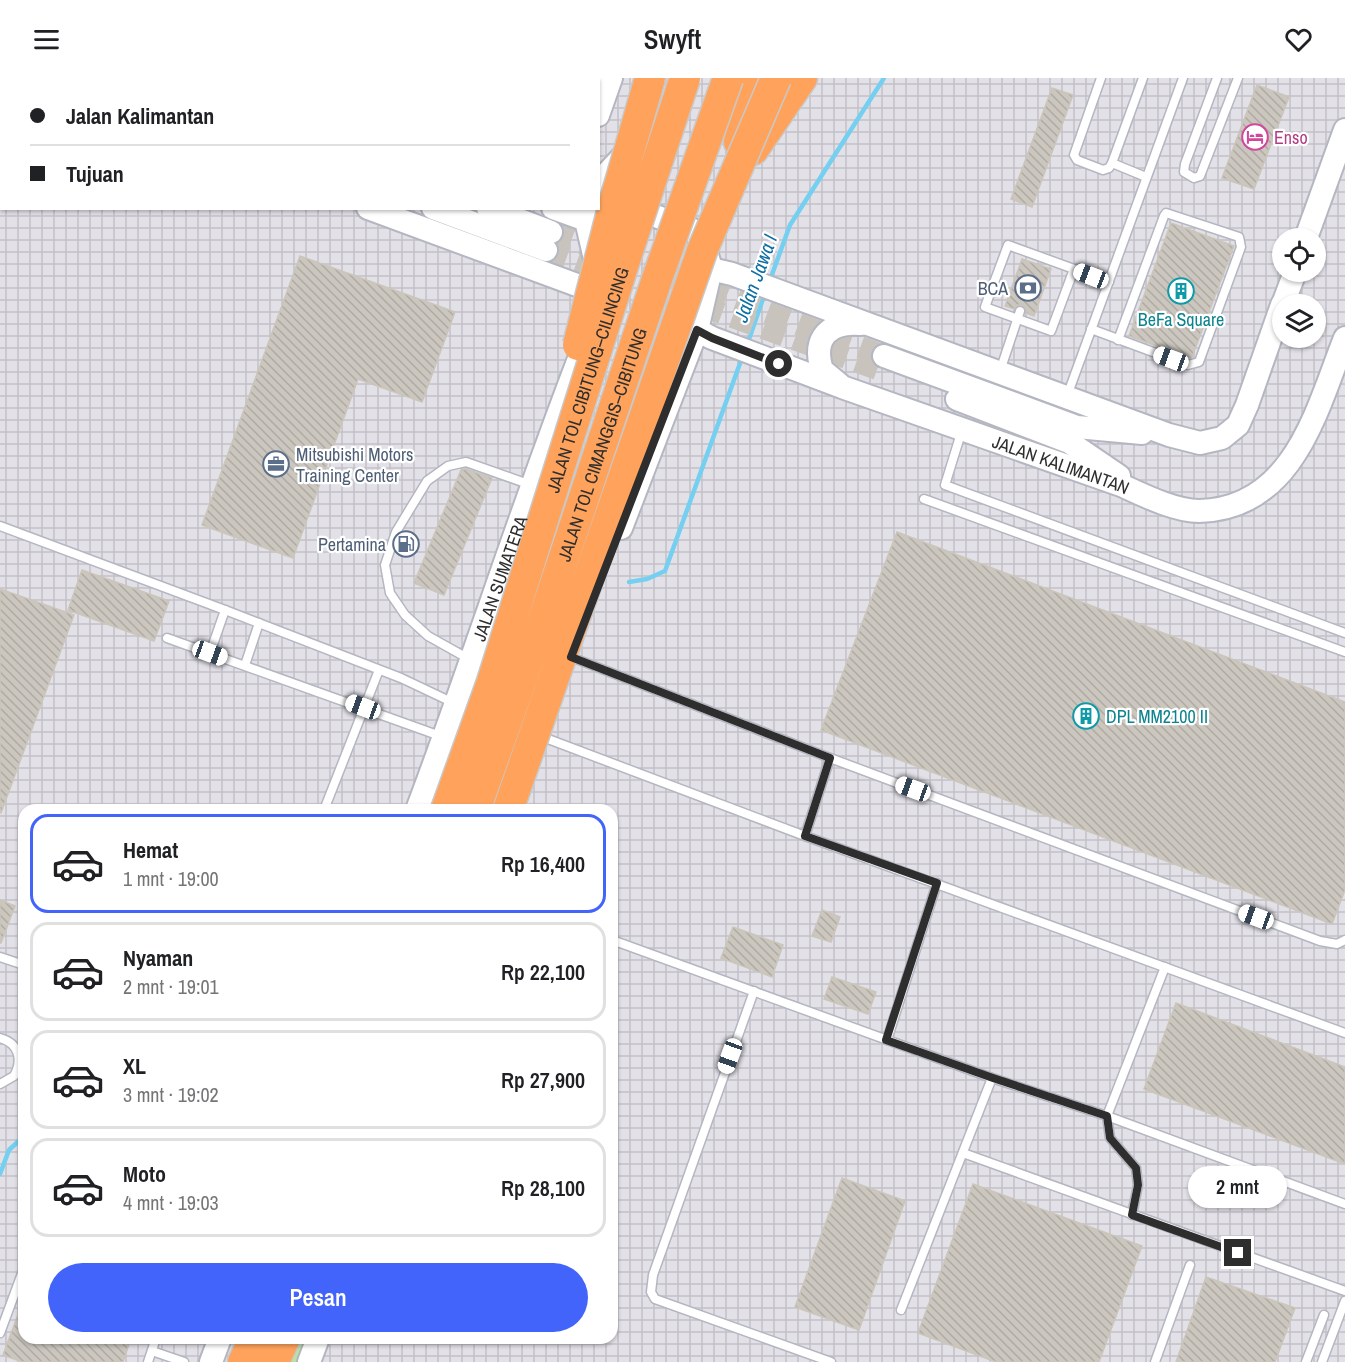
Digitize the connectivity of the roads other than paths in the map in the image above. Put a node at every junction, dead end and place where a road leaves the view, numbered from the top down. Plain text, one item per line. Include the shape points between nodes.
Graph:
1 (610, 78) edge
2 (650, 78) edge
3 (685, 78) edge
4 (696, 78) edge
5 (728, 78) edge
6 (756, 78) edge
7 (761, 78) edge
8 (776, 78) edge
9 (802, 78) edge
10 (1101, 78) edge
11 (1143, 78) edge
12 (1183, 78) edge
13 (1217, 78) edge
14 (1238, 78) edge
15 (600, 109) edge
16 (1345, 130) edge
17 (738, 143) joint
18 (1112, 163) junction
19 (1146, 177) junction
20 (600, 181) edge
21 (373, 210) edge
22 (440, 210) edge
23 (492, 210) edge
24 (564, 210) edge
25 (585, 214) edge
26 (630, 227) junction
27 (1310, 228) edge
28 (708, 248) junction
29 (1074, 269) junction
30 (1109, 282) junction
31 (604, 296) junction
32 (1019, 315) junction
33 (868, 324) junction
34 (1091, 329) junction
35 (697, 330) junction
36 (1272, 336) edge
37 (1345, 338) edge
38 (1118, 340) junction
39 (999, 372) junction
40 (842, 387) junction
41 (1067, 396) junction
42 (962, 429) junction
43 (1169, 435) junction
44 (532, 485) junction
45 (1147, 496) junction
46 (924, 499) dead end
47 (0, 526) edge
48 (225, 610) junction
49 (259, 624) junction
50 (1345, 633) edge
51 (166, 638) dead end
52 (1345, 652) edge
53 (210, 653) junction
54 (571, 657) junction
55 (472, 660) junction
56 (245, 665) junction
57 (379, 670) junction
58 (492, 682) junction
59 (456, 703) junction
60 (363, 707) junction
61 (490, 719) dead end
62 (501, 723) dead end
63 (511, 726) dead end
64 (530, 733) junction
65 (444, 737) junction
66 (830, 758) junction
67 (326, 804) edge
68 (419, 804) edge
69 (448, 804) edge
70 (477, 804) edge
71 (510, 804) edge
72 (514, 804) edge
73 (805, 836) junction
74 (937, 883) junction
75 (1345, 940) edge
76 (618, 942) edge
77 (0, 957) edge
78 (18, 964) edge
79 (1165, 967) junction
80 (754, 991) junction
81 (1345, 1032) edge
82 (0, 1038) edge
83 (886, 1040) junction
84 (18, 1049) edge
85 (18, 1073) edge
86 (993, 1078) junction
87 (0, 1084) edge
88 (1107, 1116) junction
89 (963, 1153) junction
90 (1345, 1204) edge
91 (1132, 1215) junction
92 (1190, 1265) dead end
93 (18, 1284) edge
94 (1345, 1291) edge
95 (1345, 1301) edge
96 (902, 1310) dead end
97 (1324, 1315) dead end
98 (0, 1334) edge
99 (154, 1344) edge
100 (218, 1344) edge
101 (252, 1344) edge
102 (282, 1344) edge
103 (316, 1344) edge
104 (152, 1351) junction
105 (148, 1362) edge
106 (184, 1362) edge
107 (211, 1362) edge
108 (243, 1362) edge
109 (274, 1362) edge
110 (309, 1362) edge
111 (831, 1362) edge
112 (1155, 1362) edge
113 (1306, 1362) edge
114 (1322, 1362) edge

1 - 15 street
2 - 58 highway, bridge
3 - 58 highway, JALAN TOL CIBITUNG–CILINCING, bridge
4 - 20 street
5 - 70 highway, JALAN TOL CIMANGGIS–CIBITUNG, bridge
6 - 17 highway
7 - 28 highway, bridge
8 - 28 highway, bridge
9 - 28 highway via 739,172
10 - 18 lane via 1074,155 1100,170 1106,170
11 - 18 lane
12 - 19 lane
13 - 14 lane via 1185,164 1184,172 1194,178 1200,176
16 - 27 street
17 - 28 street
18 - 19 lane
19 - 30 lane
21 - 31 street
22 - 23 street via 548,241
24 - 25 street
25 - 26 street
25 - 31 street
26 - 28 street via 650,214 693,230
26 - 31 street, JALAN SUMATERA
28 - 33 street via 749,281
28 - 35 street
28 - 71 highway, bridge
29 - 30 lane
29 - 32 lane via 1051,331
29 - 32 lane via 1038,260 1008,245 985,308
30 - 34 lane
31 - 44 street, JALAN SUMATERA
32 - 39 lane
33 - 39 street
33 - 40 street via 832,328 821,339 822,369
34 - 38 lane
34 - 41 lane
35 - 40 street, JALAN KALIMANTAN
35 - 54 street
36 - 43 street via 1238,425 1222,438 1200,442
37 - 45 street, JALAN KALIMANTAN via 1304,441 1266,490 1231,507 1198,511
38 - 38 lane via 1196,365 1241,247 1239,237 1166,213
39 - 41 street
40 - 42 street, JALAN KALIMANTAN
41 - 43 street
42 - 45 street, JALAN KALIMANTAN
42 - 50 lane via 945,485
43 - 45 street via 1077,427 882,363 1069,442
44 - 55 street, JALAN SUMATERA
44 - 55 lane via 466,462 448,466 427,481 396,532 385,565 390,593 405,615 428,636
46 - 52 lane
47 - 48 lane
48 - 49 lane
48 - 53 lane
49 - 56 lane
49 - 57 lane
51 - 53 lane
53 - 56 lane
54 - 64 street
54 - 66 lane
55 - 59 street, JALAN SUMATERA
56 - 60 lane
57 - 59 lane
57 - 60 lane
58 - 69 highway, bridge
59 - 61 lane
59 - 65 street, JALAN SUMATERA
60 - 65 lane
60 - 67 lane
62 - 63 lane
64 - 72 street
64 - 73 lane
65 - 68 street, JALAN SUMATERA
66 - 73 lane
66 - 75 lane via 1320,941 1337,944
73 - 74 lane
74 - 79 lane
74 - 83 lane
76 - 80 lane
77 - 78 lane
79 - 81 lane
79 - 88 lane
80 - 83 lane
80 - 111 lane via 652,1275 651,1292 656,1299
82 - 84 lane
83 - 86 lane
85 - 87 lane
86 - 88 lane
86 - 89 lane
88 - 90 lane
88 - 91 lane via 1110,1138 1136,1168 1138,1185
89 - 91 lane
89 - 96 lane
91 - 94 lane
92 - 112 lane
93 - 98 lane
95 - 114 lane
97 - 113 lane
99 - 104 lane
100 - 107 street
101 - 108 highway
102 - 109 highway
103 - 110 street
104 - 105 lane
104 - 106 lane

